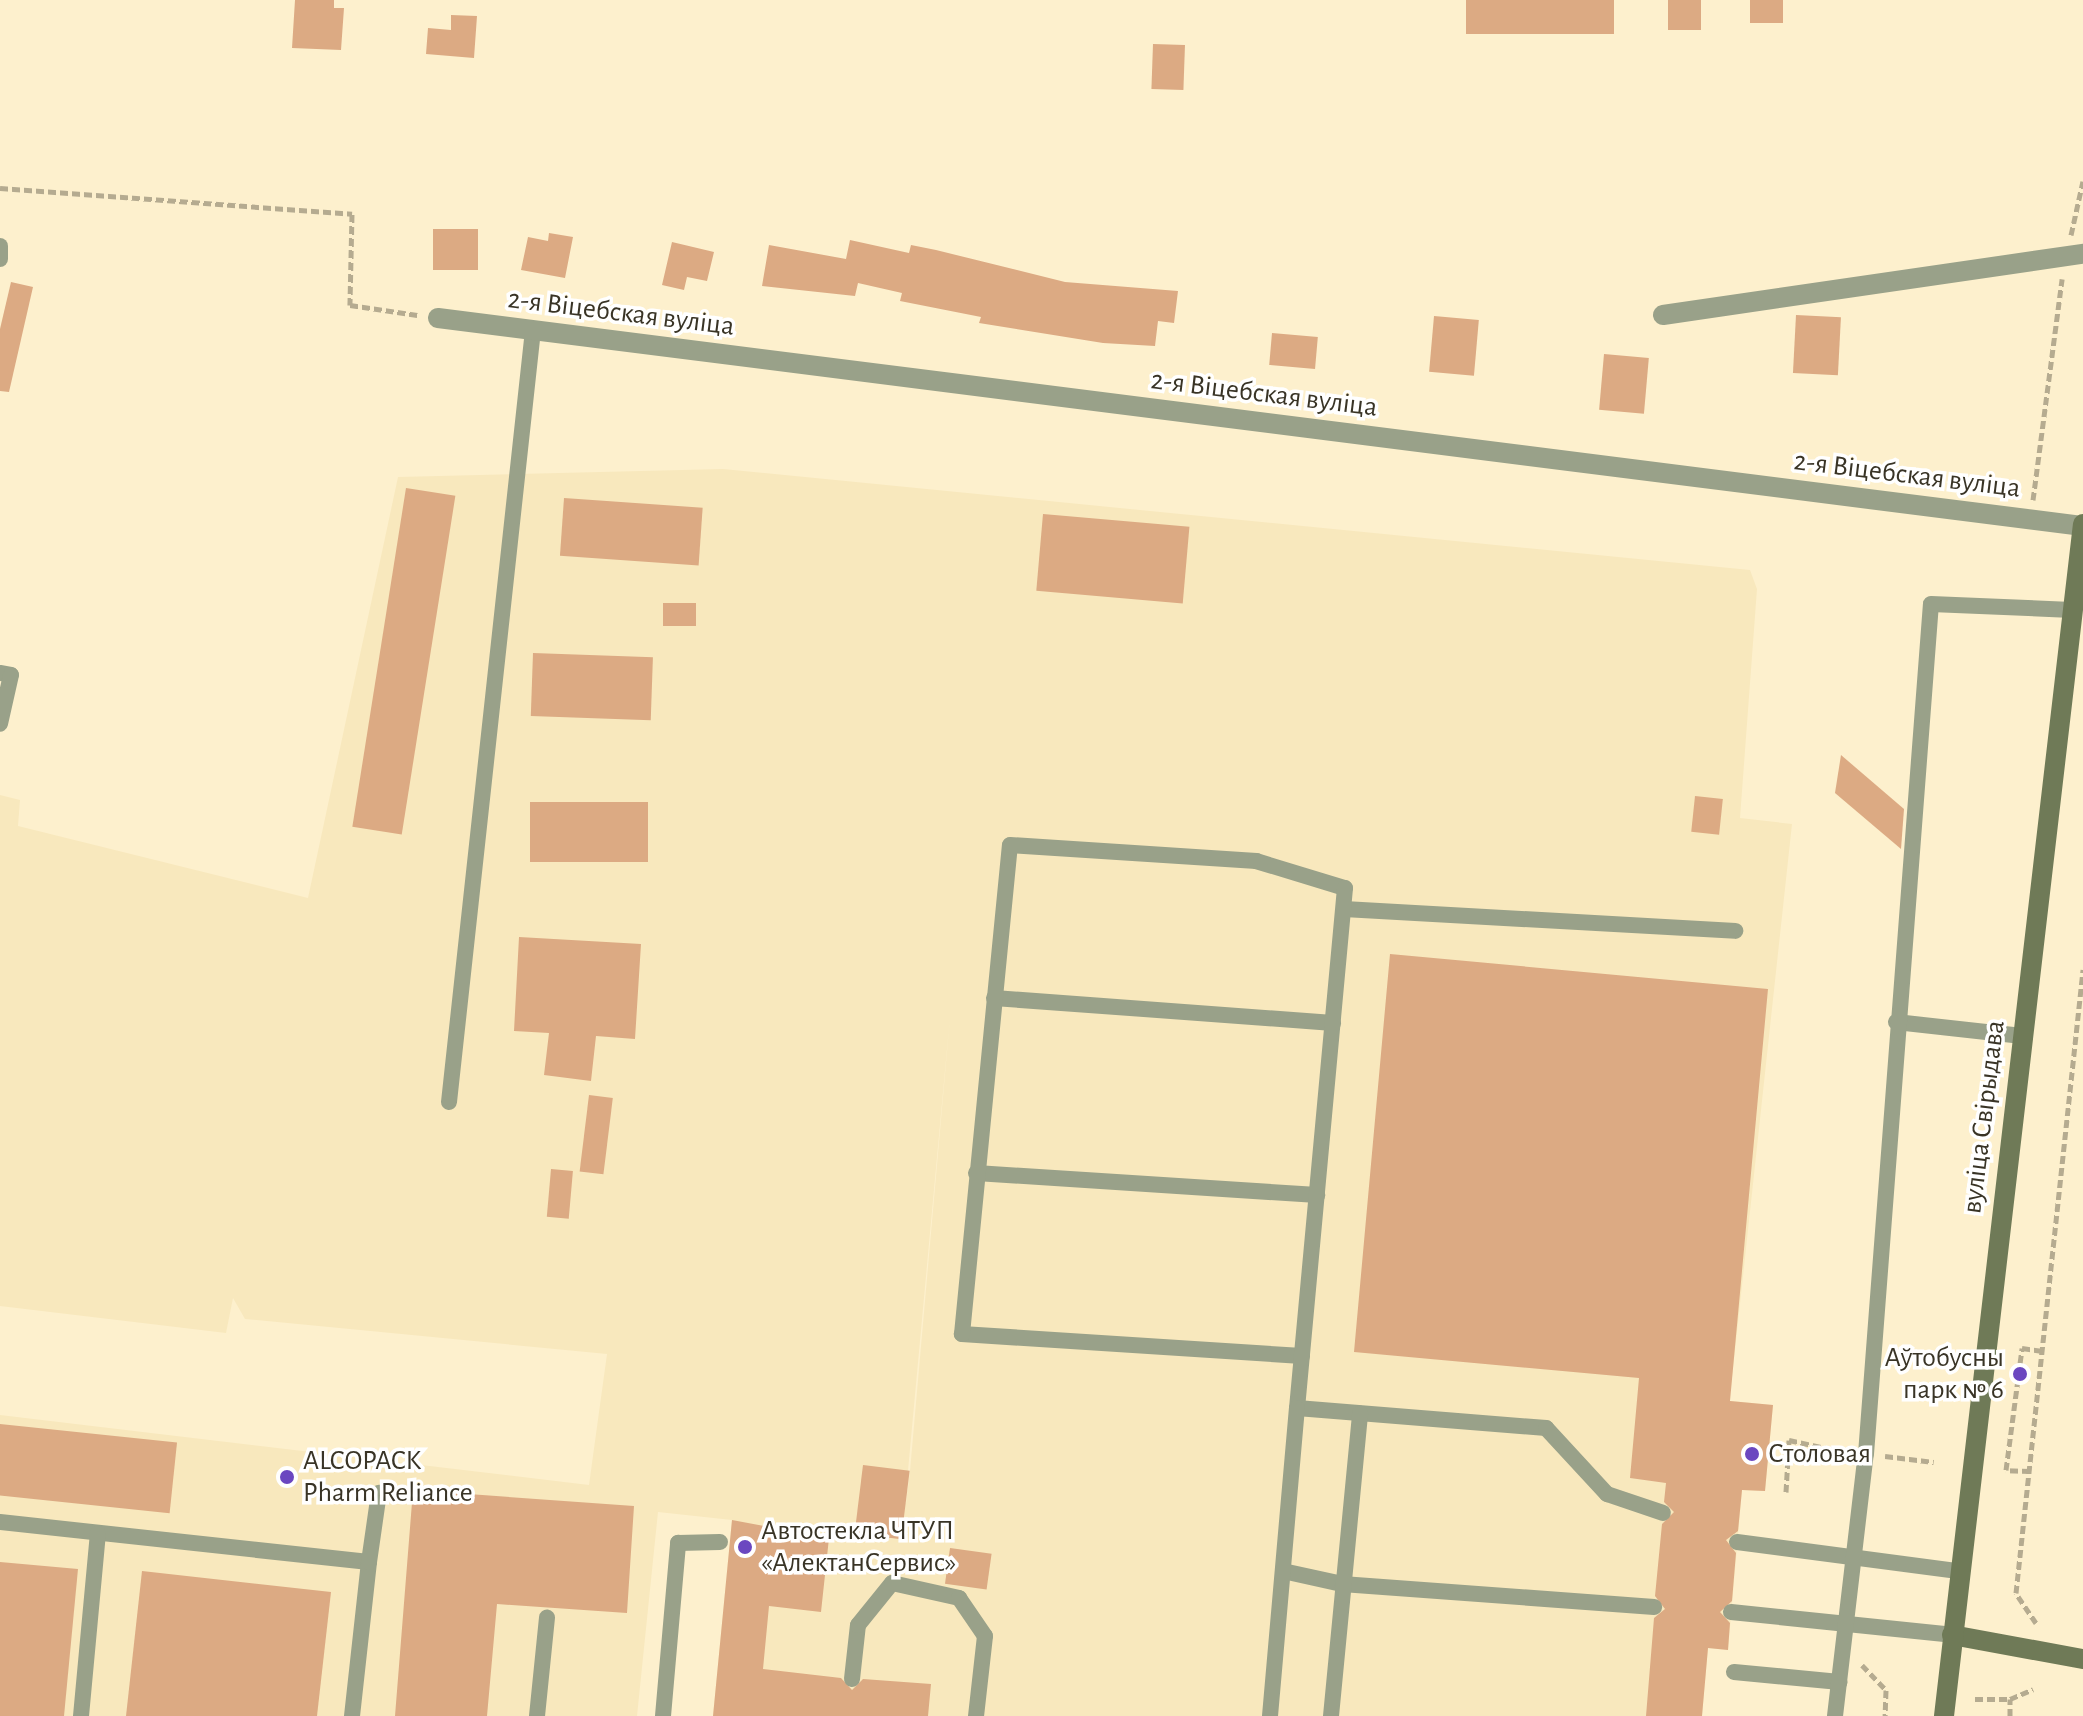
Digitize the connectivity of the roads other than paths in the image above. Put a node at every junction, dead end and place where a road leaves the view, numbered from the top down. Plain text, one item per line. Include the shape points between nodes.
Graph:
1 (0, 246) edge
2 (2074, 254) edge
3 (0, 259) edge
4 (1663, 315) dead end
5 (438, 318) road end
6 (533, 330) junction
7 (2083, 525) edge
8 (2072, 610) junction
9 (0, 673) edge
10 (0, 724) edge
11 (1344, 909) junction
12 (1735, 931) dead end
13 (994, 998) junction
14 (1896, 1022) junction
15 (1333, 1023) junction
16 (2022, 1036) junction
17 (449, 1102) dead end
18 (976, 1173) junction
19 (1317, 1195) junction
20 (1302, 1356) junction
21 (1297, 1408) junction
22 (1360, 1413) junction
23 (379, 1493) dead end
24 (1663, 1513) dead end
25 (0, 1522) edge
26 (98, 1534) junction
27 (720, 1542) dead end
28 (1737, 1542) dead end
29 (1856, 1560) junction
30 (369, 1562) junction
31 (1283, 1571) junction
32 (1956, 1571) junction
33 (1342, 1584) junction
34 (1654, 1607) dead end
35 (1731, 1612) dead end
36 (547, 1618) dead end
37 (1847, 1619) junction
38 (1952, 1635) junction
39 (2083, 1659) edge
40 (1734, 1672) dead end
41 (852, 1679) dead end
42 (1840, 1682) junction
43 (81, 1716) edge
44 (352, 1716) edge
45 (537, 1716) edge
46 (663, 1716) edge
47 (976, 1716) edge
48 (1270, 1716) edge
49 (1331, 1716) edge
50 (1835, 1716) edge
51 (1944, 1716) edge

1 - 3 lane
2 - 4 street
5 - 6 street, 2-я Віцебская вуліца
6 - 7 street, 2-я Віцебская вуліца
6 - 17 lane
7 - 8 main road, вуліца Свірыдава
8 - 14 lane via 1931,604
8 - 16 main road, вуліца Свірыдава
9 - 10 lane via 11,675
11 - 12 lane
11 - 13 lane via 1345,888 1256,861 1010,845
11 - 15 lane
13 - 15 lane
13 - 18 lane
14 - 16 lane
14 - 29 lane
15 - 19 lane
16 - 32 main road, вуліца Свірыдава
18 - 19 lane
18 - 20 lane via 962,1334
19 - 20 lane
20 - 21 lane
21 - 22 lane
21 - 31 lane
22 - 24 lane via 1546,1428 1607,1494
22 - 33 lane
23 - 30 lane
25 - 26 lane
26 - 30 lane
26 - 43 lane
27 - 46 lane via 678,1543
28 - 29 lane
29 - 32 lane
29 - 37 lane
30 - 44 lane
31 - 33 lane
31 - 48 lane
32 - 38 main road, вуліца Свірыдава
33 - 34 lane
33 - 49 lane
35 - 37 lane
36 - 45 lane
37 - 38 lane
37 - 42 lane
38 - 39 main road
38 - 51 main road, вуліца Свірыдава
40 - 42 lane
41 - 47 lane via 858,1625 892,1583 959,1598 985,1636
42 - 50 lane

